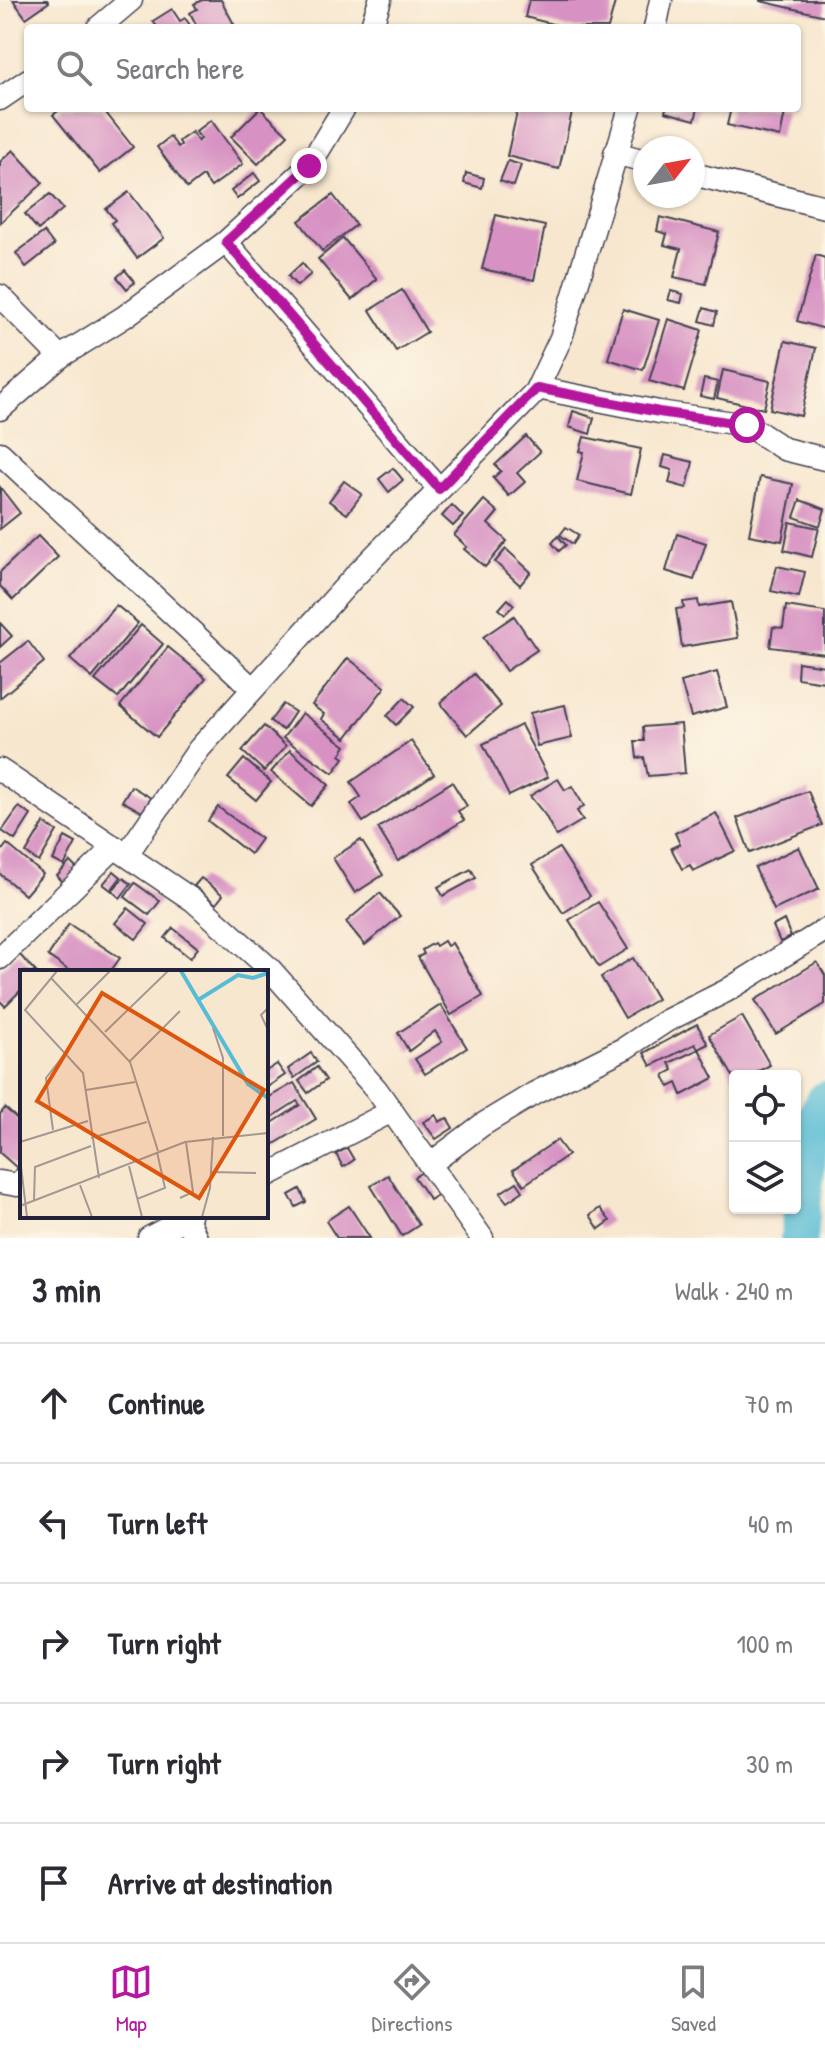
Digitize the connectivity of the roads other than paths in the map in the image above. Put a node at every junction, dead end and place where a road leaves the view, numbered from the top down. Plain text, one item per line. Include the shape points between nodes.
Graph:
1 (131, 0) edge
2 (379, 0) edge
3 (661, 0) edge
4 (103, 24) edge
5 (372, 24) edge
6 (656, 24) edge
7 (24, 83) edge
8 (0, 99) edge
9 (342, 112) edge
10 (629, 112) edge
11 (615, 153) junction
12 (633, 158) edge
13 (705, 177) edge
14 (825, 207) edge
15 (226, 242) junction
16 (0, 296) edge
17 (60, 357) junction
18 (537, 388) junction
19 (0, 409) edge
20 (0, 453) edge
21 (825, 459) edge
22 (439, 489) junction
23 (253, 689) junction
24 (0, 770) edge
25 (121, 850) junction
26 (825, 930) edge
27 (0, 958) edge
28 (264, 970) edge
29 (270, 976) edge
30 (392, 1111) junction
31 (430, 1164) junction
32 (268, 1175) edge
33 (0, 1182) edge
34 (20, 1182) edge
35 (191, 1224) edge
36 (149, 1238) edge
37 (482, 1238) edge

1 - 4 street
2 - 5 street
3 - 6 street
7 - 8 street
9 - 15 street via 309,166
10 - 11 street
11 - 12 street
11 - 18 street via 561,338
13 - 14 street
15 - 17 street
15 - 22 street
16 - 17 street
17 - 19 street
18 - 21 street via 747,425 784,449
18 - 22 street
20 - 23 street
22 - 23 street
23 - 25 street
24 - 25 street
25 - 27 street
25 - 28 street via 194,901
26 - 31 street via 625,1048 521,1101
29 - 30 street
30 - 31 street
30 - 32 street
31 - 37 street
33 - 34 street
35 - 36 street

